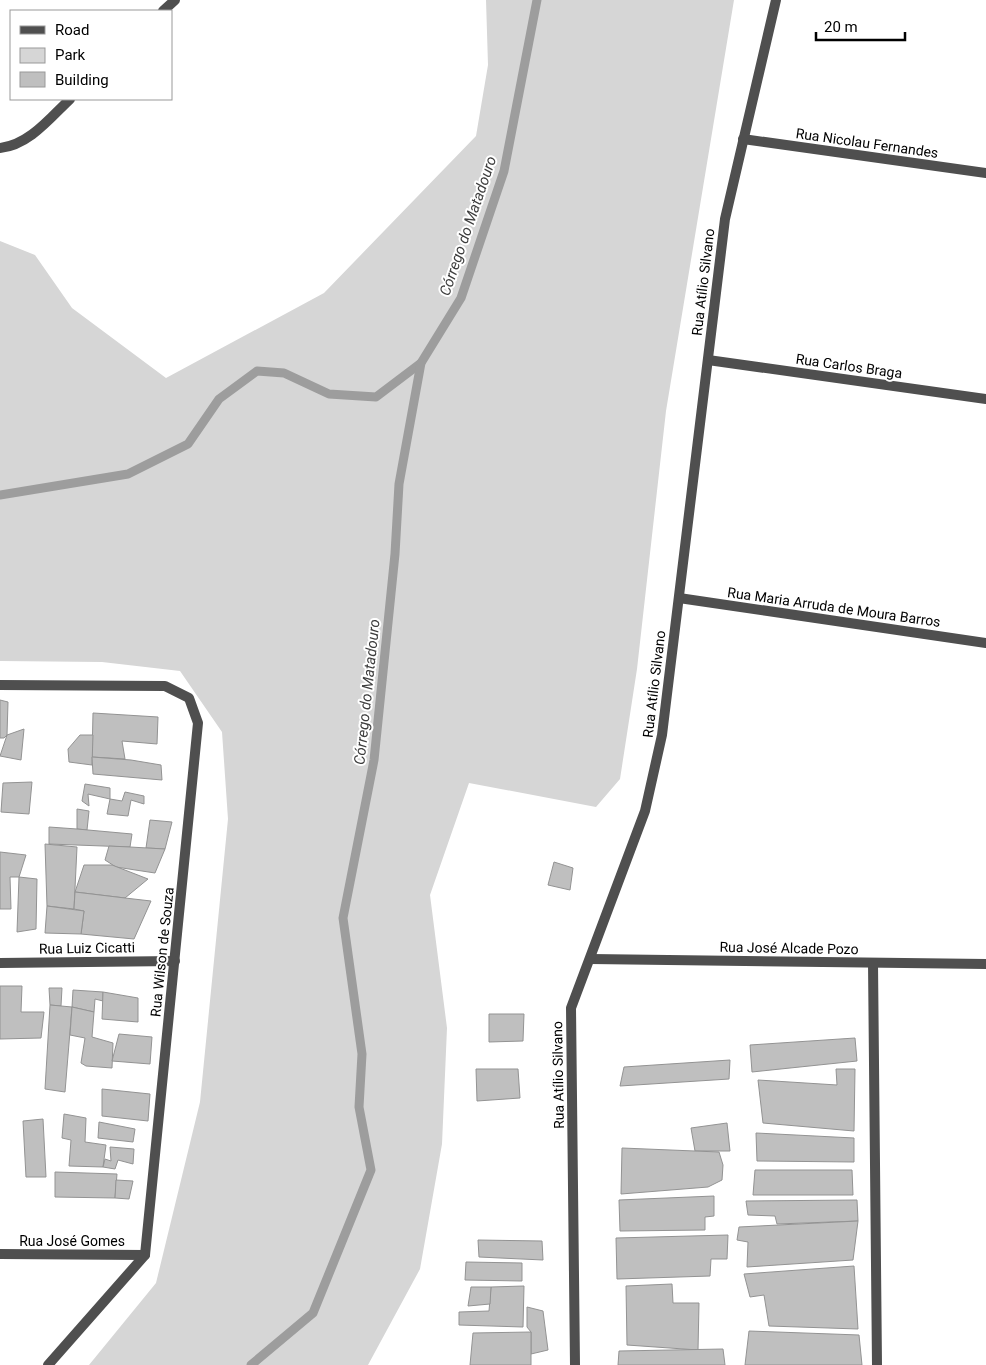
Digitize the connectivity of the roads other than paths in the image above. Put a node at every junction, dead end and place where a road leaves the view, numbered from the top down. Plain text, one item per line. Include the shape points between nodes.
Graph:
1 (175, 0) edge
2 (776, 0) edge
3 (164, 10) edge
4 (69, 100) edge
5 (743, 139) junction
6 (0, 148) edge
7 (986, 174) edge
8 (708, 360) junction
9 (986, 399) edge
10 (679, 598) junction
11 (986, 643) edge
12 (0, 685) edge
13 (591, 959) junction
14 (175, 961) junction
15 (0, 963) edge
16 (873, 963) junction
17 (986, 964) edge
18 (0, 1254) edge
19 (145, 1255) junction
20 (48, 1365) edge
21 (575, 1365) edge
22 (877, 1365) edge

1 - 3 street
2 - 5 street, Rua Atílio Silvano
4 - 6 street via 31,135 10,147
5 - 7 street, Rua Nicolau Fernandes
5 - 8 street, Rua Atílio Silvano via 725,219
8 - 9 street, Rua Carlos Braga
8 - 10 street, Rua Atílio Silvano
10 - 11 street, Rua Maria Arruda de Moura Barros
10 - 13 street, Rua Atílio Silvano via 662,735 645,812
12 - 14 street, Rua Wilson de Souza via 165,686 189,698 198,724
13 - 16 street, Rua José Alcade Pozo
13 - 21 street, Rua Atílio Silvano via 572,1008
14 - 15 street, Rua Luiz Cicatti
14 - 19 street, Rua Wilson de Souza
16 - 17 street, Rua José Alcade Pozo
16 - 22 street
18 - 19 street, Rua José Gomes
19 - 20 street

